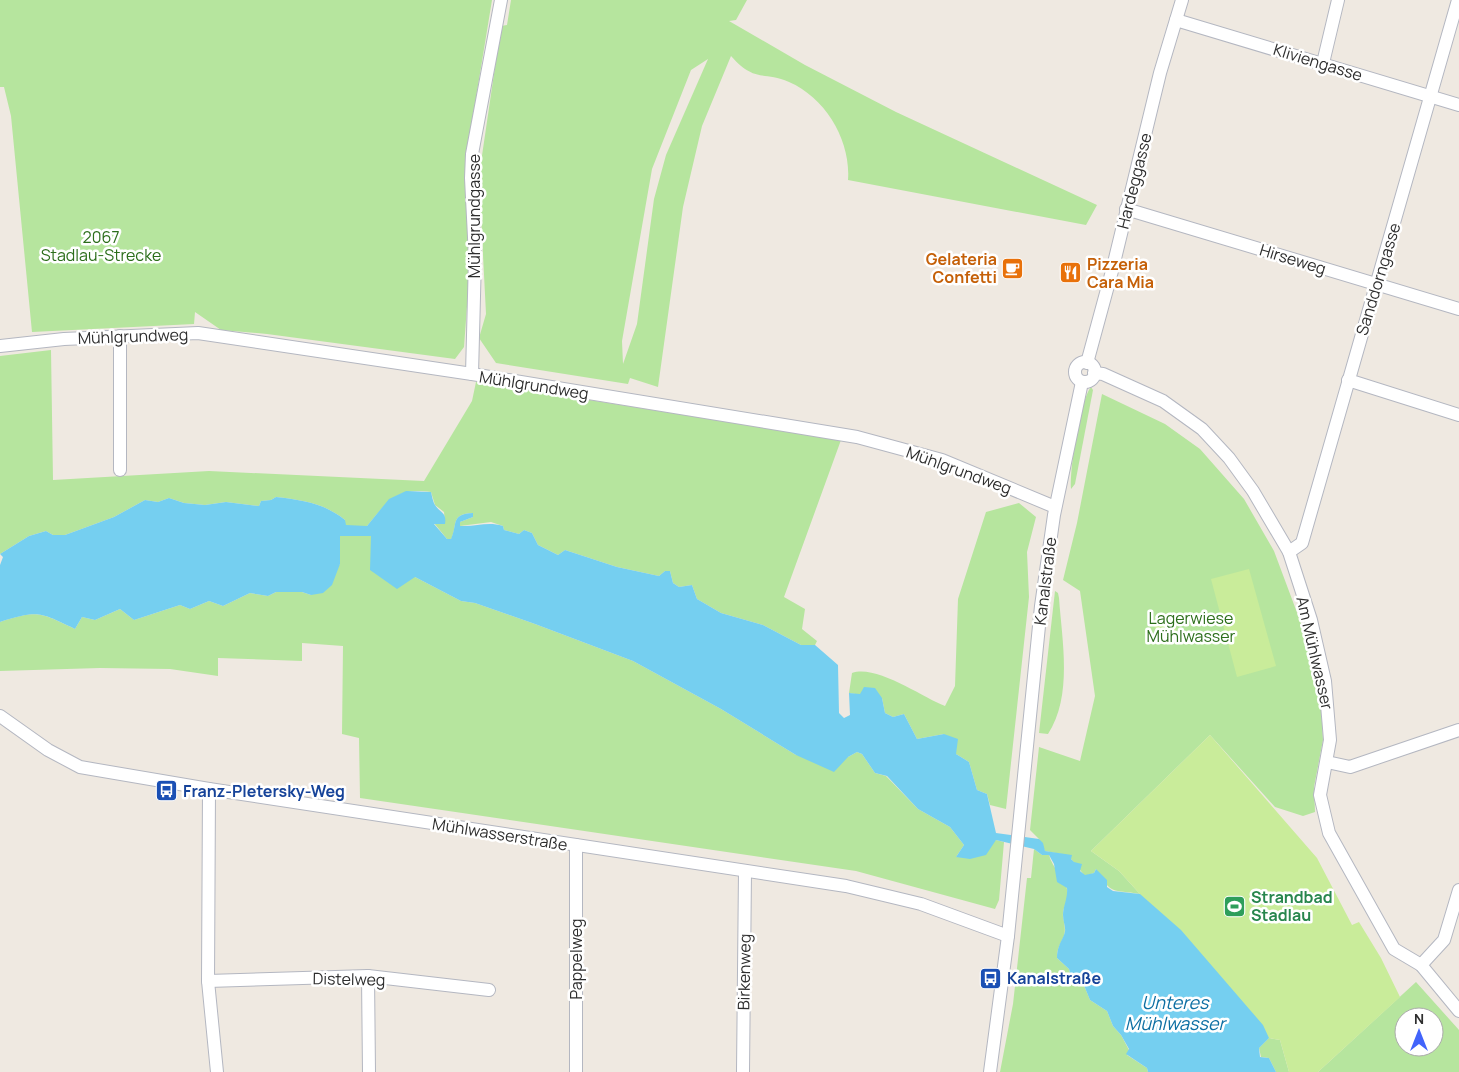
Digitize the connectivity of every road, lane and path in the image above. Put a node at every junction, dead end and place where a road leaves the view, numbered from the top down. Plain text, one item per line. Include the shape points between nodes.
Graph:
1 (501, 0) edge
2 (1182, 0) edge
3 (1338, 0) edge
4 (1458, 0) edge
5 (1176, 20) junction
6 (1323, 63) junction
7 (1432, 96) junction
8 (1459, 104) edge
9 (1126, 209) junction
10 (1377, 284) junction
11 (1459, 309) edge
12 (120, 336) junction
13 (0, 346) edge
14 (1091, 368) junction
15 (472, 374) junction
16 (1348, 380) junction
17 (1459, 415) edge
18 (120, 470) dead end
19 (1056, 507) junction
20 (1288, 552) junction
21 (0, 716) edge
22 (1459, 730) edge
23 (1327, 762) junction
24 (209, 789) junction
25 (576, 845) junction
26 (745, 871) junction
27 (1459, 890) edge
28 (1008, 936) junction
29 (1421, 965) junction
30 (368, 976) junction
31 (208, 981) junction
32 (489, 990) dead end
33 (1459, 1011) edge
34 (217, 1072) edge
35 (369, 1072) edge
36 (576, 1072) edge
37 (743, 1072) edge
38 (990, 1072) edge

1 - 15 street, Mühlgrundgasse via 472,154 475,257
2 - 5 street, Hardeggasse
3 - 6 street
4 - 7 street, Sanddorngasse
5 - 6 street, Kliviengasse
5 - 9 street, Hardeggasse
6 - 7 street, Kliviengasse
7 - 8 street, Kliviengasse
7 - 10 street, Sanddorngasse
9 - 10 street, Hirseweg
9 - 14 street, Hardeggasse
10 - 11 street, Hirseweg
10 - 16 street, Sanddorngasse
12 - 13 street, Mühlgrundweg
12 - 15 street, Mühlgrundweg via 198,333
12 - 18 street
14 - 19 street via 1089,381 1082,382
14 - 20 street, Am Mühlwasser via 1162,401 1202,429 1248,484
15 - 19 street, Mühlgrundweg via 857,436 942,460
16 - 17 street
16 - 20 street, Sanddorngasse via 1302,542
19 - 28 street, Kanalstraße via 1041,606
20 - 23 street, Am Mühlwasser via 1311,620 1325,681 1330,720
21 - 24 street, Mühlwasserstraße via 48,750 80,767
22 - 23 street via 1350,767
23 - 29 street, Am Mühlwasser via 1320,794 1329,833 1394,949
24 - 25 street, Mühlwasserstraße
24 - 31 street
25 - 26 street, Mühlwasserstraße
25 - 36 street, Pappelweg
26 - 28 street, Mühlwasserstraße via 846,886 921,904
26 - 37 street, Birkenweg
27 - 29 street via 1444,940
28 - 38 street, Kanalstraße
29 - 33 street, Am Mühlwasser
30 - 31 street, Distelweg
30 - 32 street, Distelweg
30 - 35 street
31 - 34 street

